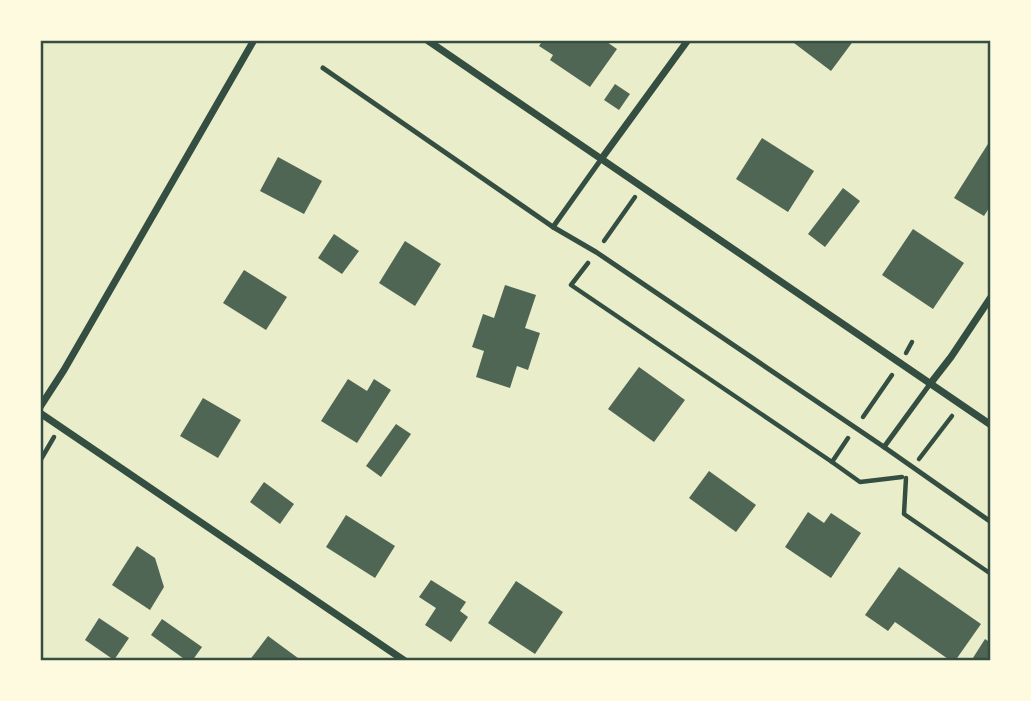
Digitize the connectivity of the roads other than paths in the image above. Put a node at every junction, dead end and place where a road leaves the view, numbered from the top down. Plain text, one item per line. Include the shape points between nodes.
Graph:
1 (254, 40) edge
2 (427, 40) edge
3 (688, 40) edge
4 (323, 68) dead end
5 (602, 158) junction
6 (553, 228) junction
7 (991, 297) edge
8 (930, 384) junction
9 (40, 410) edge
10 (991, 425) edge
11 (884, 447) junction
12 (991, 523) edge
13 (405, 661) edge

1 - 9 street
2 - 5 street
3 - 5 street
4 - 6 lane
5 - 6 lane
5 - 8 street
6 - 11 lane via 596,252
7 - 8 street
8 - 10 street
8 - 11 lane
9 - 13 street
11 - 12 lane

